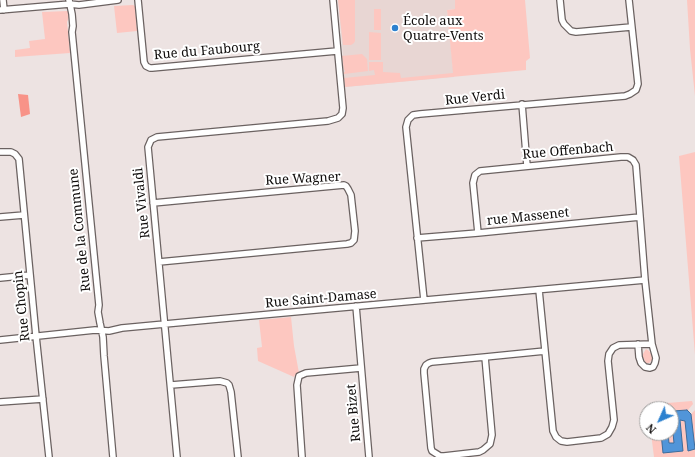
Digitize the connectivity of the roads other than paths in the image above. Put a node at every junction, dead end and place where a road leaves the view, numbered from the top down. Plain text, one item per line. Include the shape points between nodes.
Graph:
1 (3, 0) edge
2 (118, 0) edge
3 (138, 0) edge
4 (333, 0) edge
5 (560, 0) edge
6 (629, 0) edge
7 (70, 2) edge
8 (2, 10) edge
9 (631, 27) junction
10 (337, 51) junction
11 (522, 104) junction
12 (0, 152) edge
13 (528, 166) junction
14 (153, 203) junction
15 (24, 215) junction
16 (640, 216) junction
17 (0, 217) edge
18 (478, 233) junction
19 (417, 238) junction
20 (159, 262) junction
21 (30, 275) junction
22 (0, 278) edge
23 (645, 280) junction
24 (539, 290) junction
25 (424, 300) junction
26 (356, 306) junction
27 (164, 324) junction
28 (101, 330) junction
29 (36, 336) junction
30 (0, 340) edge
31 (638, 344) junction
32 (652, 344) junction
33 (545, 351) junction
34 (485, 357) junction
35 (361, 368) junction
36 (171, 385) junction
37 (43, 398) junction
38 (0, 402) edge
39 (49, 457) edge
40 (113, 457) edge
41 (177, 457) edge
42 (238, 457) edge
43 (302, 457) edge
44 (369, 457) edge

1 - 8 street
2 - 7 street via 77,5
3 - 10 street, Rue du Faubourg via 144,62 150,68
4 - 10 street
5 - 9 street via 562,20 571,31
6 - 9 street, Rue Verdi
7 - 8 street
7 - 28 street, Rue de la Commune
9 - 11 street, Rue Verdi via 638,84 636,90 625,96
10 - 14 street, Rue Vivaldi via 343,108 341,116 328,121 155,138 148,147
11 - 13 street
11 - 19 street, Rue Verdi via 413,115 408,120 406,127
12 - 15 street, Rue Chopin via 11,152 19,159
13 - 16 street, Rue Offenbach via 628,157 636,165
13 - 18 street, Rue Offenbach via 484,170 475,175 473,183
14 - 20 street, Rue Vivaldi
14 - 20 street, Rue Wagner via 346,186 351,195 355,231 354,240 347,244
15 - 17 street
15 - 21 street, Rue Chopin
16 - 18 street, rue Massenet
16 - 23 street, Rue Offenbach
18 - 19 street, rue Massenet
19 - 25 street, Rue Verdi
20 - 27 street, Rue Vivaldi
21 - 22 street
21 - 29 street, Rue Chopin
23 - 24 street, Rue Saint-Damase
23 - 32 street, Rue Offenbach
24 - 25 street, Rue Saint-Damase
24 - 33 street
25 - 26 street, Rue Saint-Damase
26 - 27 street, Rue Saint-Damase
26 - 35 street, Rue Bizet
27 - 28 street, Rue Saint-Damase
27 - 36 street, Rue Vivaldi
28 - 29 street, Rue Saint-Damase
28 - 40 street, Rue de la Commune
29 - 30 street, Rue Saint-Damase
29 - 37 street, Rue Chopin
31 - 32 street
31 - 32 street, Rue Offenbach via 640,361 648,368 656,361
31 - 33 street via 619,345 609,354 614,420 610,431 601,438 567,442 558,439 553,431
33 - 34 street
34 - 34 street via 432,362 424,369 431,448 440,456 479,452 490,444 492,436
35 - 43 street, Rue Bizet via 309,372 299,376 297,385
35 - 44 street, Rue Bizet
36 - 41 street, Rue Vivaldi
36 - 42 street via 220,381 229,385
37 - 38 street
37 - 39 street, Rue Chopin

